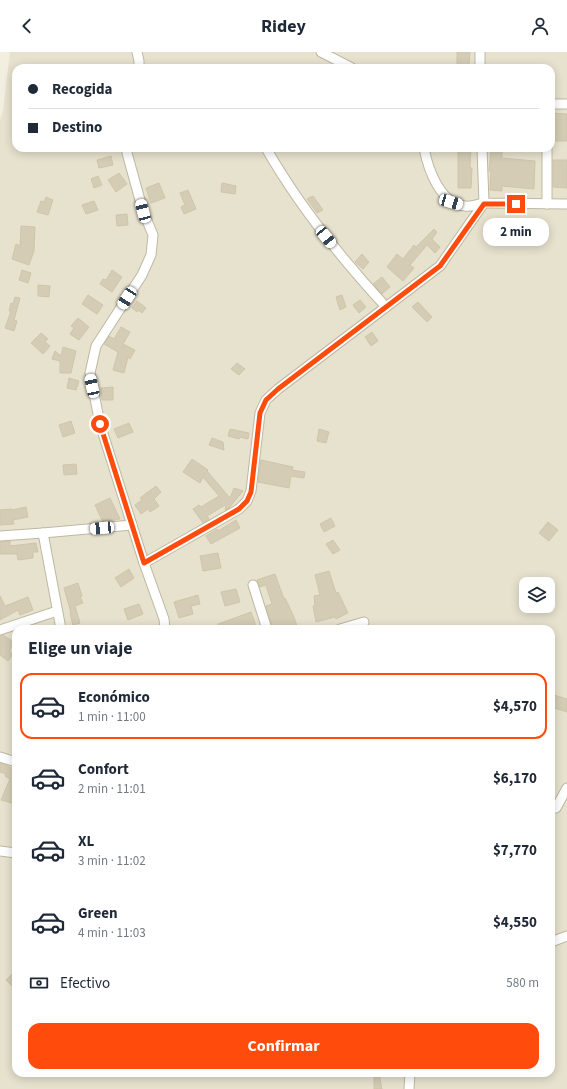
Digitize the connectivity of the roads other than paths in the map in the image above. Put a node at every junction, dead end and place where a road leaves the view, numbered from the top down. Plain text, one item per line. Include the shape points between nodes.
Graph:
1 (137, 52) edge
2 (321, 52) edge
3 (480, 52) edge
4 (139, 64) edge
5 (344, 64) edge
6 (480, 64) edge
7 (555, 104) edge
8 (567, 104) edge
9 (127, 152) edge
10 (268, 152) edge
11 (425, 152) edge
12 (482, 152) edge
13 (547, 152) edge
14 (484, 204) junction
15 (547, 204) junction
16 (567, 204) edge
17 (386, 307) junction
18 (132, 525) junction
19 (43, 533) junction
20 (0, 536) edge
21 (144, 563) junction
22 (253, 585) dead end
23 (57, 611) junction
24 (364, 622) dead end
25 (15, 625) edge
26 (60, 625) edge
27 (165, 625) edge
28 (266, 625) edge
29 (354, 625) edge
30 (12, 626) edge
31 (0, 630) edge
32 (0, 757) edge
33 (12, 761) edge
34 (567, 788) edge
35 (556, 808) dead end
36 (0, 852) edge
37 (12, 853) edge
38 (567, 936) edge
39 (555, 940) edge
40 (410, 1077) edge
41 (409, 1089) edge

1 - 4 street
2 - 5 street
3 - 6 street
7 - 8 street
9 - 18 street via 143,211 153,235 151,255 142,275 96,346 90,373 100,424
10 - 17 street via 308,214 364,284
11 - 14 street via 435,183 451,202 465,206
12 - 14 street
13 - 15 street
14 - 15 street
14 - 17 street via 440,266
15 - 16 street
17 - 21 street via 266,400 260,413 251,492 247,501 239,509
18 - 19 street
18 - 21 street
19 - 20 street
19 - 23 street
21 - 27 street
22 - 28 street
23 - 25 street
23 - 26 street
24 - 29 street
30 - 31 street
32 - 33 street
34 - 35 street
36 - 37 street
38 - 39 street
40 - 41 street

